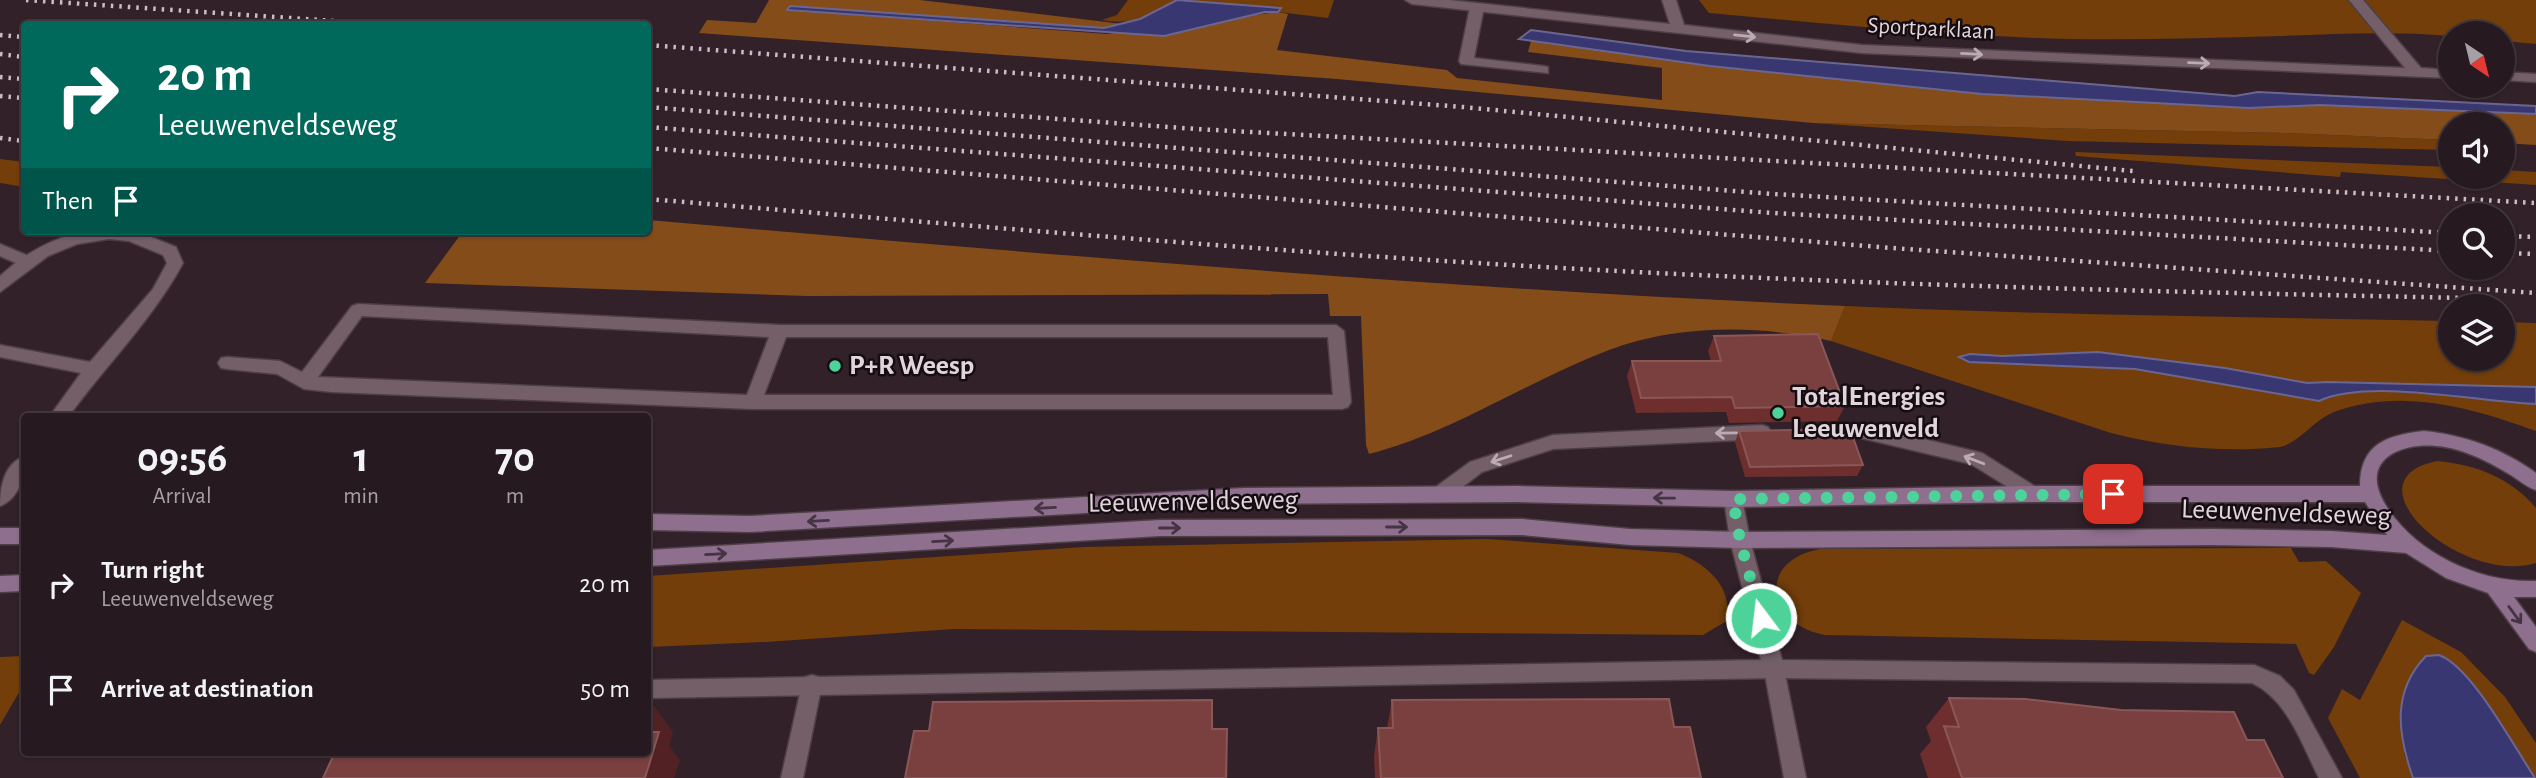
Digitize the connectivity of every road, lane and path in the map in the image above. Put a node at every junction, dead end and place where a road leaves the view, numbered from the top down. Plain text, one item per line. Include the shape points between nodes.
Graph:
1 (1412, 0) edge
2 (1670, 0) edge
3 (2356, 0) edge
4 (1477, 7) junction
5 (1678, 28) junction
6 (1544, 70) dead end
7 (2416, 72) junction
8 (2438, 73) edge
9 (2515, 77) edge
10 (2536, 78) edge
11 (0, 250) edge
12 (25, 261) junction
13 (0, 286) edge
14 (780, 331) junction
15 (0, 351) edge
16 (227, 363) dead end
17 (94, 369) junction
18 (304, 382) junction
19 (753, 402) junction
20 (61, 413) edge
21 (1817, 431) edge
22 (1777, 432) edge
23 (21, 468) edge
24 (2536, 483) edge
25 (1440, 494) junction
26 (2032, 494) junction
27 (2371, 494) junction
28 (0, 498) edge
29 (1733, 499) junction
30 (651, 522) edge
31 (0, 536) edge
32 (21, 536) edge
33 (1740, 540) junction
34 (2410, 545) junction
35 (651, 558) edge
36 (21, 583) edge
37 (0, 584) edge
38 (2495, 587) junction
39 (2536, 589) edge
40 (2536, 643) edge
41 (1774, 669) junction
42 (812, 684) junction
43 (651, 689) edge
44 (792, 778) edge
45 (1796, 778) edge
46 (2331, 778) edge

1 - 4 street, Sportparklaan
2 - 5 street
3 - 7 street
4 - 5 street, Sportparklaan
4 - 6 street via 1466,61
5 -> 7 street, Sportparklaan via 1862,49
7 - 8 street, Sportparklaan
9 - 10 street
11 - 12 street
12 - 13 street
12 - 17 street via 83,237 130,235 170,251 175,263 159,293
14 - 18 street via 358,310
14 - 19 street
14 - 19 street via 1336,331 1342,402
15 - 17 street
16 - 18 street via 280,368
17 - 20 street
18 - 19 street
26 -> 21 street via 1976,458 1857,430
22 -> 25 street via 1553,442 1476,467
23 - 28 street
24 - 27 main road via 2492,455 2424,438 2397,442 2377,453 2368,471
29 -> 25 main road, Leeuwenveldseweg
25 -> 30 main road, Leeuwenveldseweg via 1244,496 750,524
26 - 27 main road, Leeuwenveldseweg
26 - 29 main road, Leeuwenveldseweg
27 - 34 main road via 2385,520
29 - 33 street
31 - 32 main road
33 - 34 main road, Leeuwenveldseweg via 2213,537
35 -> 33 main road, Leeuwenveldseweg via 1160,528 1522,527 1630,537
33 - 41 street
34 - 38 main road via 2445,568
36 - 37 main road
38 - 39 main road
38 -> 40 main road
41 - 42 street
41 - 45 street
41 - 46 street via 2254,674 2287,697
42 - 43 street
42 - 44 street

